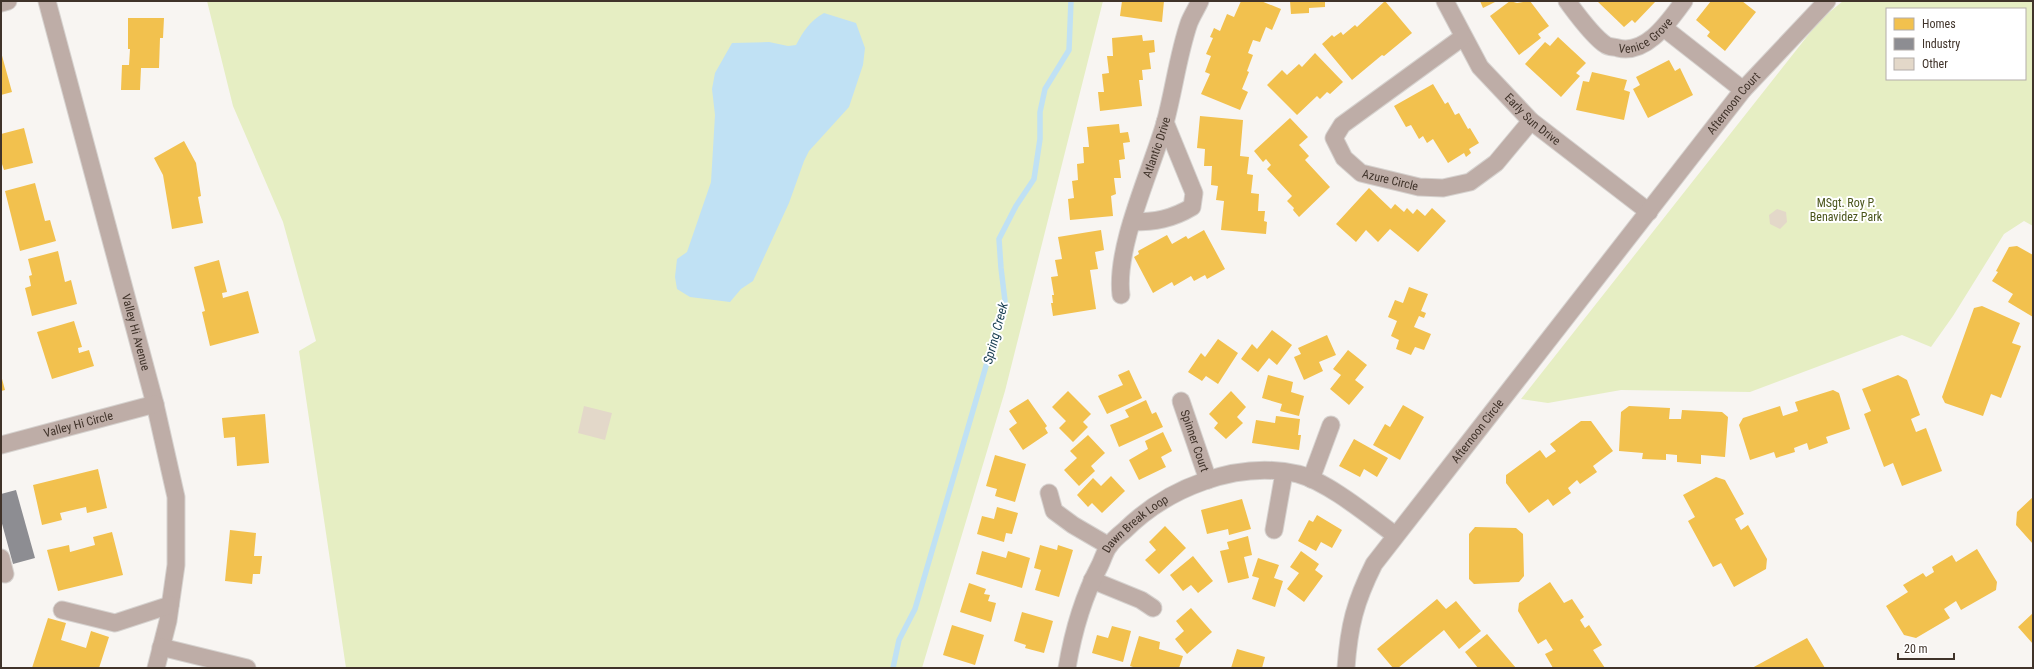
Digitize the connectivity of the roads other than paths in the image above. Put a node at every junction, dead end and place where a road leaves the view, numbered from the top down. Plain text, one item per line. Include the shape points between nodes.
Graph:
1 (8, 1) edge
2 (47, 1) edge
3 (1200, 1) edge
4 (1445, 1) edge
5 (1567, 1) edge
6 (1684, 1) edge
7 (1827, 1) edge
8 (1, 3) edge
9 (1664, 28) junction
10 (1463, 37) junction
11 (1743, 90) junction
12 (1531, 121) junction
13 (1165, 122) junction
14 (1649, 212) junction
15 (1132, 222) junction
16 (1121, 295) dead end
17 (1181, 401) dead end
18 (155, 404) junction
19 (1331, 425) dead end
20 (1, 445) edge
21 (1284, 472) junction
22 (1311, 479) junction
23 (1208, 480) junction
24 (1049, 493) dead end
25 (1274, 530) dead end
26 (1395, 535) junction
27 (1109, 546) junction
28 (1092, 580) junction
29 (170, 605) junction
30 (1153, 608) dead end
31 (62, 610) dead end
32 (162, 647) junction
33 (156, 668) edge
34 (247, 668) edge
35 (1067, 668) edge
36 (1346, 668) edge

1 - 8 street
2 - 18 street, Valley Hi Avenue
3 - 13 street, Atlantic Drive via 1189,22
4 - 10 street, Early Sun Drive
5 - 9 street, Venice Grove via 1606,45 1624,50 1647,43
6 - 9 street, Venice Grove
7 - 11 street, Afternoon Court
9 - 11 street
10 - 12 street, Early Sun Drive via 1480,67
10 - 12 street, Azure Circle via 1342,125 1334,138 1344,158 1361,173 1419,187 1443,188 1470,182 1496,163
11 - 14 street, Afternoon Court
12 - 14 street, Early Sun Drive
13 - 15 street, Atlantic Drive
13 - 15 street via 1194,193 1192,208 1157,222
14 - 26 street, Afternoon Circle
15 - 16 street, Atlantic Drive via 1122,266
17 - 23 street, Spinner Court
18 - 20 street, Valley Hi Circle
18 - 29 street, Valley Hi Avenue via 176,497 176,566
19 - 22 street
21 - 22 street, Dawn Break Loop
21 - 23 street, Dawn Break Loop via 1237,472
21 - 25 street
22 - 26 street, Dawn Break Loop via 1350,502
23 - 27 street, Dawn Break Loop via 1153,505
24 - 27 street via 1054,511
26 - 36 street, Afternoon Circle via 1374,564 1355,605 1349,632
27 - 28 street, Dawn Break Loop
28 - 30 street via 1141,600
28 - 35 street, Dawn Break Loop via 1076,629
29 - 31 street via 115,622
29 - 32 street, Valley Hi Avenue
32 - 33 street, Valley Hi Avenue
32 - 34 street

